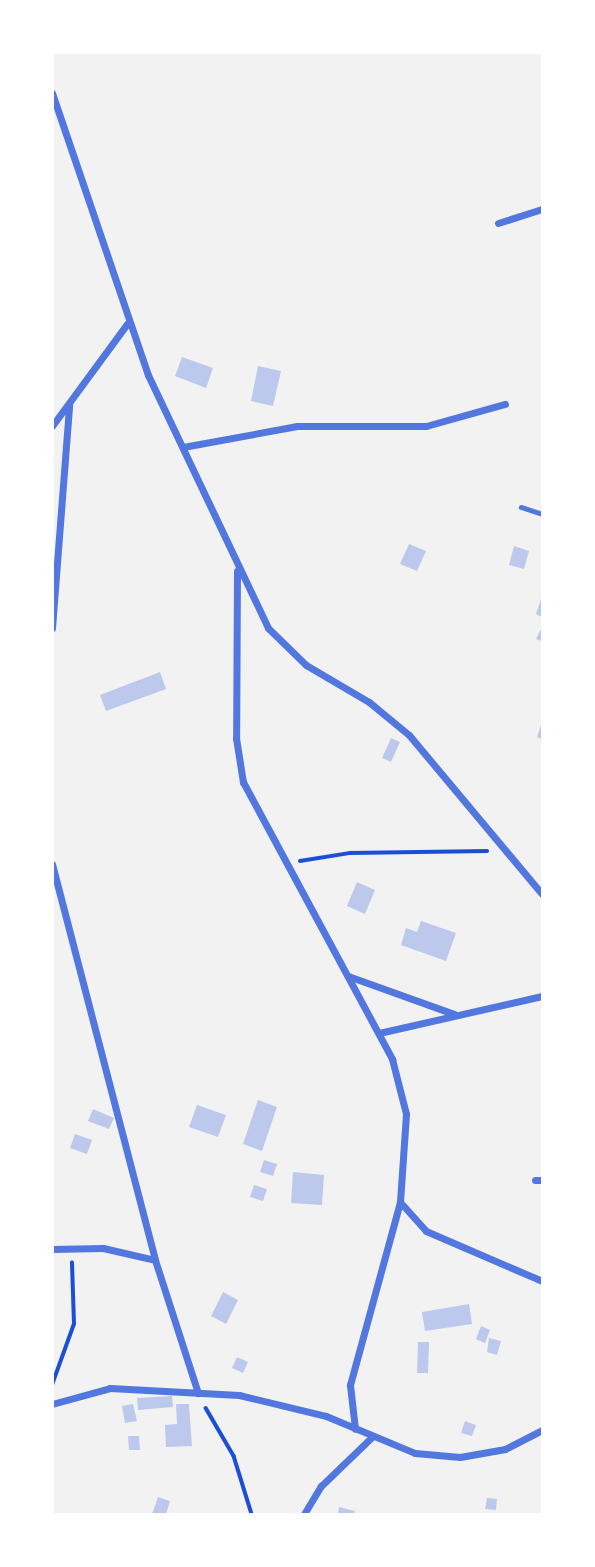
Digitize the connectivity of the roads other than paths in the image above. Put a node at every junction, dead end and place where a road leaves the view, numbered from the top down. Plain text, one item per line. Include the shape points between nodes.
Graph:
1 (52, 93) edge
2 (542, 209) edge
3 (498, 223) dead end
4 (127, 324) junction
5 (505, 404) dead end
6 (69, 405) junction
7 (52, 426) edge
8 (183, 447) junction
9 (521, 507) dead end
10 (542, 514) edge
11 (237, 567) junction
12 (52, 628) edge
13 (52, 864) edge
14 (542, 894) edge
15 (347, 975) junction
16 (542, 996) edge
17 (458, 1015) junction
18 (379, 1033) junction
19 (400, 1202) junction
20 (52, 1249) edge
21 (155, 1260) junction
22 (542, 1281) edge
23 (198, 1393) junction
24 (52, 1404) edge
25 (355, 1429) junction
26 (542, 1430) edge
27 (373, 1436) junction
28 (304, 1514) edge

1 - 4 street
2 - 3 street
4 - 6 street
4 - 8 street
5 - 8 street via 426,426 297,426
6 - 7 street
6 - 12 street
8 - 11 street
9 - 10 lane
11 - 14 street via 285,649 390,718
11 - 15 street via 236,738 243,782
13 - 21 street
15 - 17 street via 393,997
15 - 18 street
16 - 17 street
17 - 18 street
18 - 19 street via 406,1114
19 - 22 street via 426,1231
19 - 25 street via 353,1371
20 - 21 street
21 - 23 street
23 - 24 street via 110,1388
23 - 25 street via 269,1400
25 - 27 street
26 - 27 street via 505,1449 460,1457 415,1453
27 - 28 street via 321,1486

